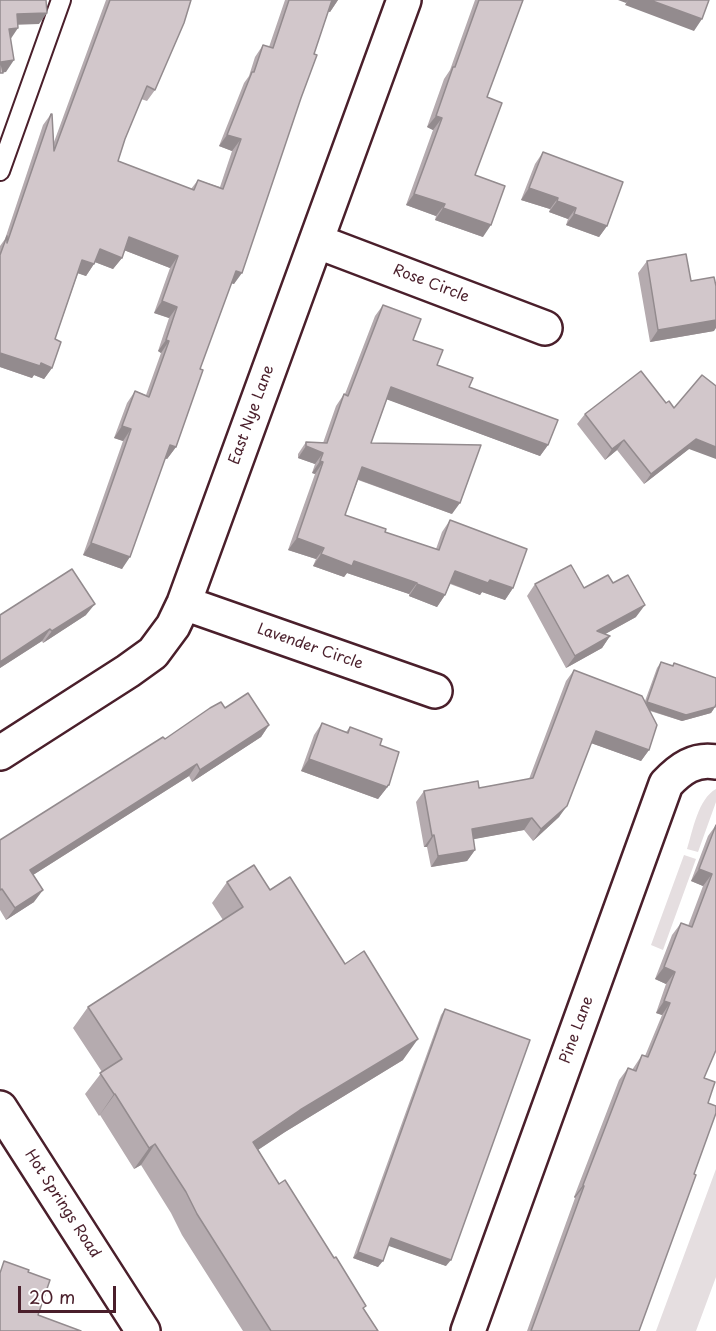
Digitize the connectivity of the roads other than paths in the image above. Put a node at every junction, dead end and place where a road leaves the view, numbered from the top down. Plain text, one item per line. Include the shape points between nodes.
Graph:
1 (61, 0) edge
2 (404, 0) edge
3 (0, 171) edge
4 (316, 241) junction
5 (545, 328) dead end
6 (184, 603) junction
7 (435, 690) dead end
8 (0, 753) edge
9 (716, 762) edge
10 (0, 1108) edge
11 (143, 1331) edge
12 (468, 1331) edge

1 - 3 lane
2 - 4 street, East Nye Lane
4 - 5 street, Rose Circle
4 - 6 street, East Nye Lane
6 - 7 street, Lavender Circle
6 - 8 street, East Nye Lane via 153,653
9 - 12 street, Pine Lane via 690,764 666,784
10 - 11 street, Hot Springs Road

